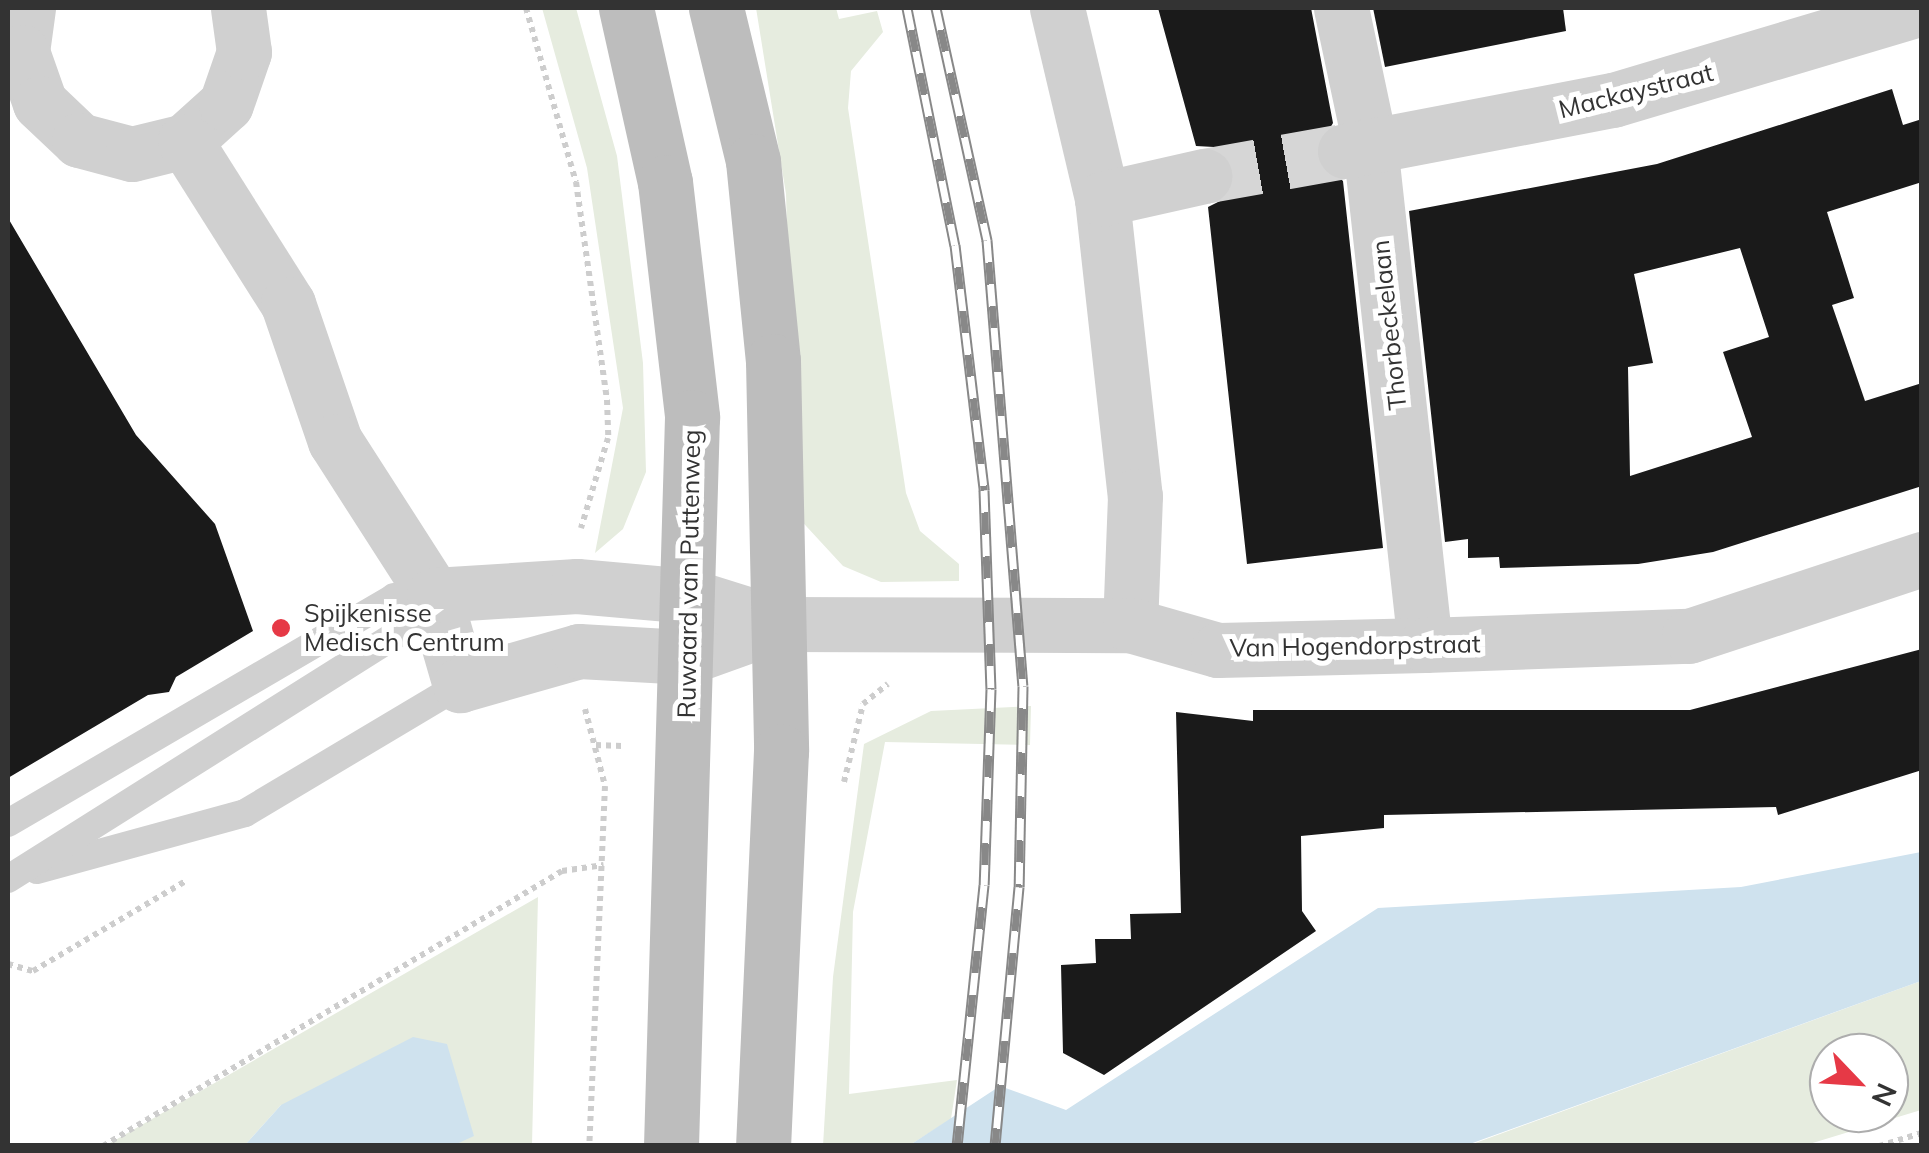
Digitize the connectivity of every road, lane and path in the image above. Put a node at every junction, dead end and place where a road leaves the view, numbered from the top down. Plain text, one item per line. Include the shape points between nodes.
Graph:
1 (28, 8) edge
2 (238, 8) edge
3 (626, 8) edge
4 (716, 8) edge
5 (1057, 8) edge
6 (1342, 8) edge
7 (1922, 8) edge
8 (185, 141) junction
9 (1357, 148) junction
10 (1204, 176) tunnel mouth
11 (1102, 199) junction
12 (1922, 559) edge
13 (434, 595) junction
14 (689, 596) junction
15 (779, 624) junction
16 (1130, 625) junction
17 (1425, 645) junction
18 (688, 658) junction
19 (908, 683) dead end
20 (460, 684) junction
21 (842, 794) dead end
22 (8, 823) edge
23 (604, 866) dead end
24 (10, 878) edge
25 (1922, 1133) edge
26 (103, 1146) edge
27 (671, 1146) edge
28 (763, 1146) edge
29 (1879, 1146) edge

1 - 8 street via 25,70 64,130 132,154
2 - 8 street via 244,52 234,88
3 - 14 street, Ruwaard van Puttenweg via 666,182 684,318
4 - 15 street via 765,256
5 - 11 street
6 - 9 street, Thorbeckelaan
7 - 9 street, Mackaystraat via 1612,100
8 - 13 street via 288,304 335,441
9 - 17 street, Thorbeckelaan
10 - 11 street
11 - 16 street via 1135,496
12 - 17 street, Van Hogendorpstraat via 1689,636
13 - 14 street via 577,586
13 - 20 street
13 - 22 lane via 394,597
13 - 24 lane via 412,624
14 - 15 street
14 - 18 street, Ruwaard van Puttenweg
15 - 16 street, Van Hogendorpstraat
15 - 18 street
15 - 28 street
16 - 17 street, Van Hogendorpstraat via 1218,650
18 - 20 street via 578,650
18 - 27 street, Ruwaard van Puttenweg
19 - 21 path via 888,683 863,704
20 - 24 lane via 245,813
23 - 26 path via 562,871
25 - 29 path

